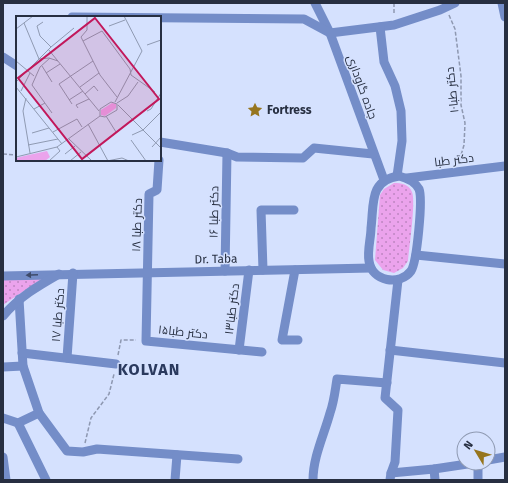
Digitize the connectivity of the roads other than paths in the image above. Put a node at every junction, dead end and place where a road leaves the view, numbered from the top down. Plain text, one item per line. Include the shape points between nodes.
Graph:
1 (315, 3) edge
2 (454, 3) edge
3 (502, 3) edge
4 (504, 14) edge
5 (161, 18) edge
6 (380, 27) junction
7 (330, 33) junction
8 (3, 57) edge
9 (16, 65) edge
10 (161, 142) edge
11 (227, 153) junction
12 (373, 154) junction
13 (159, 161) edge
14 (505, 166) edge
15 (397, 176) junction
16 (407, 178) junction
17 (384, 180) junction
18 (294, 210) dead end
19 (416, 255) junction
20 (505, 264) edge
21 (371, 268) junction
22 (249, 270) junction
23 (263, 270) junction
24 (295, 270) junction
25 (225, 271) junction
26 (148, 272) junction
27 (61, 273) junction
28 (73, 273) junction
29 (3, 276) edge
30 (398, 280) junction
31 (19, 299) junction
32 (3, 316) edge
33 (298, 340) dead end
34 (239, 350) junction
35 (390, 350) junction
36 (262, 352) dead end
37 (22, 353) junction
38 (67, 358) junction
39 (505, 363) edge
40 (116, 364) road end
41 (23, 366) junction
42 (3, 367) edge
43 (387, 383) junction
44 (39, 413) junction
45 (3, 418) edge
46 (18, 422) junction
47 (177, 455) junction
48 (3, 457) edge
49 (238, 459) dead end
50 (456, 466) edge
51 (434, 469) junction
52 (390, 476) edge
53 (6, 480) edge
54 (46, 480) edge
55 (175, 480) edge
56 (313, 480) edge
57 (435, 480) edge

1 - 7 street, جاده گاوداری
2 - 6 street
3 - 4 street
5 - 7 street via 304,19
6 - 7 street
6 - 15 street via 384,62 395,86 401,111 402,141
7 - 12 street, جاده گاوداری
8 - 9 street
10 - 11 street
11 - 12 street via 237,157 303,158 314,148
11 - 25 street, دکتر طبا ۱۶
12 - 17 street, جاده گاوداری
13 - 26 street, دکتر طبا ۱۸ via 157,190 149,194
14 - 16 street, دکتر طبا
15 - 16 street, دکتر طبا
15 - 17 street
16 - 19 street via 421,196
17 - 21 street via 375,193 368,261
18 - 23 street via 261,210
19 - 20 street
19 - 30 street via 411,272
21 - 24 street, Dr. Taba
21 - 30 street via 382,278
22 - 23 street, Dr. Taba
22 - 25 street, Dr. Taba
22 - 34 street, دکتر طبا۱۳
23 - 24 street, Dr. Taba
24 - 33 street via 282,340
25 - 26 street, Dr. Taba
26 - 28 street, Dr. Taba
26 - 34 street, دکتر طبا۱۵ via 146,341
27 - 28 street, Dr. Taba
27 -> 29 street, Dr. Taba
27 - 31 street
28 - 38 street, دکتر طبا ۱۷
30 - 35 street
31 - 32 street
31 - 37 street
34 - 36 street, دکتر طبا۱۵
35 - 39 street
35 - 43 street
37 - 38 street
37 - 41 street
38 - 40 street
41 - 42 street
41 - 44 street
43 - 52 street via 385,398 398,410 396,462
43 - 56 street via 337,379 330,413 320,440
44 - 46 street
44 - 47 street via 67,452 97,449
45 - 46 street
46 - 54 street
47 - 49 street
47 - 55 street
48 - 53 street
50 - 51 street
51 - 52 street
51 - 57 street

